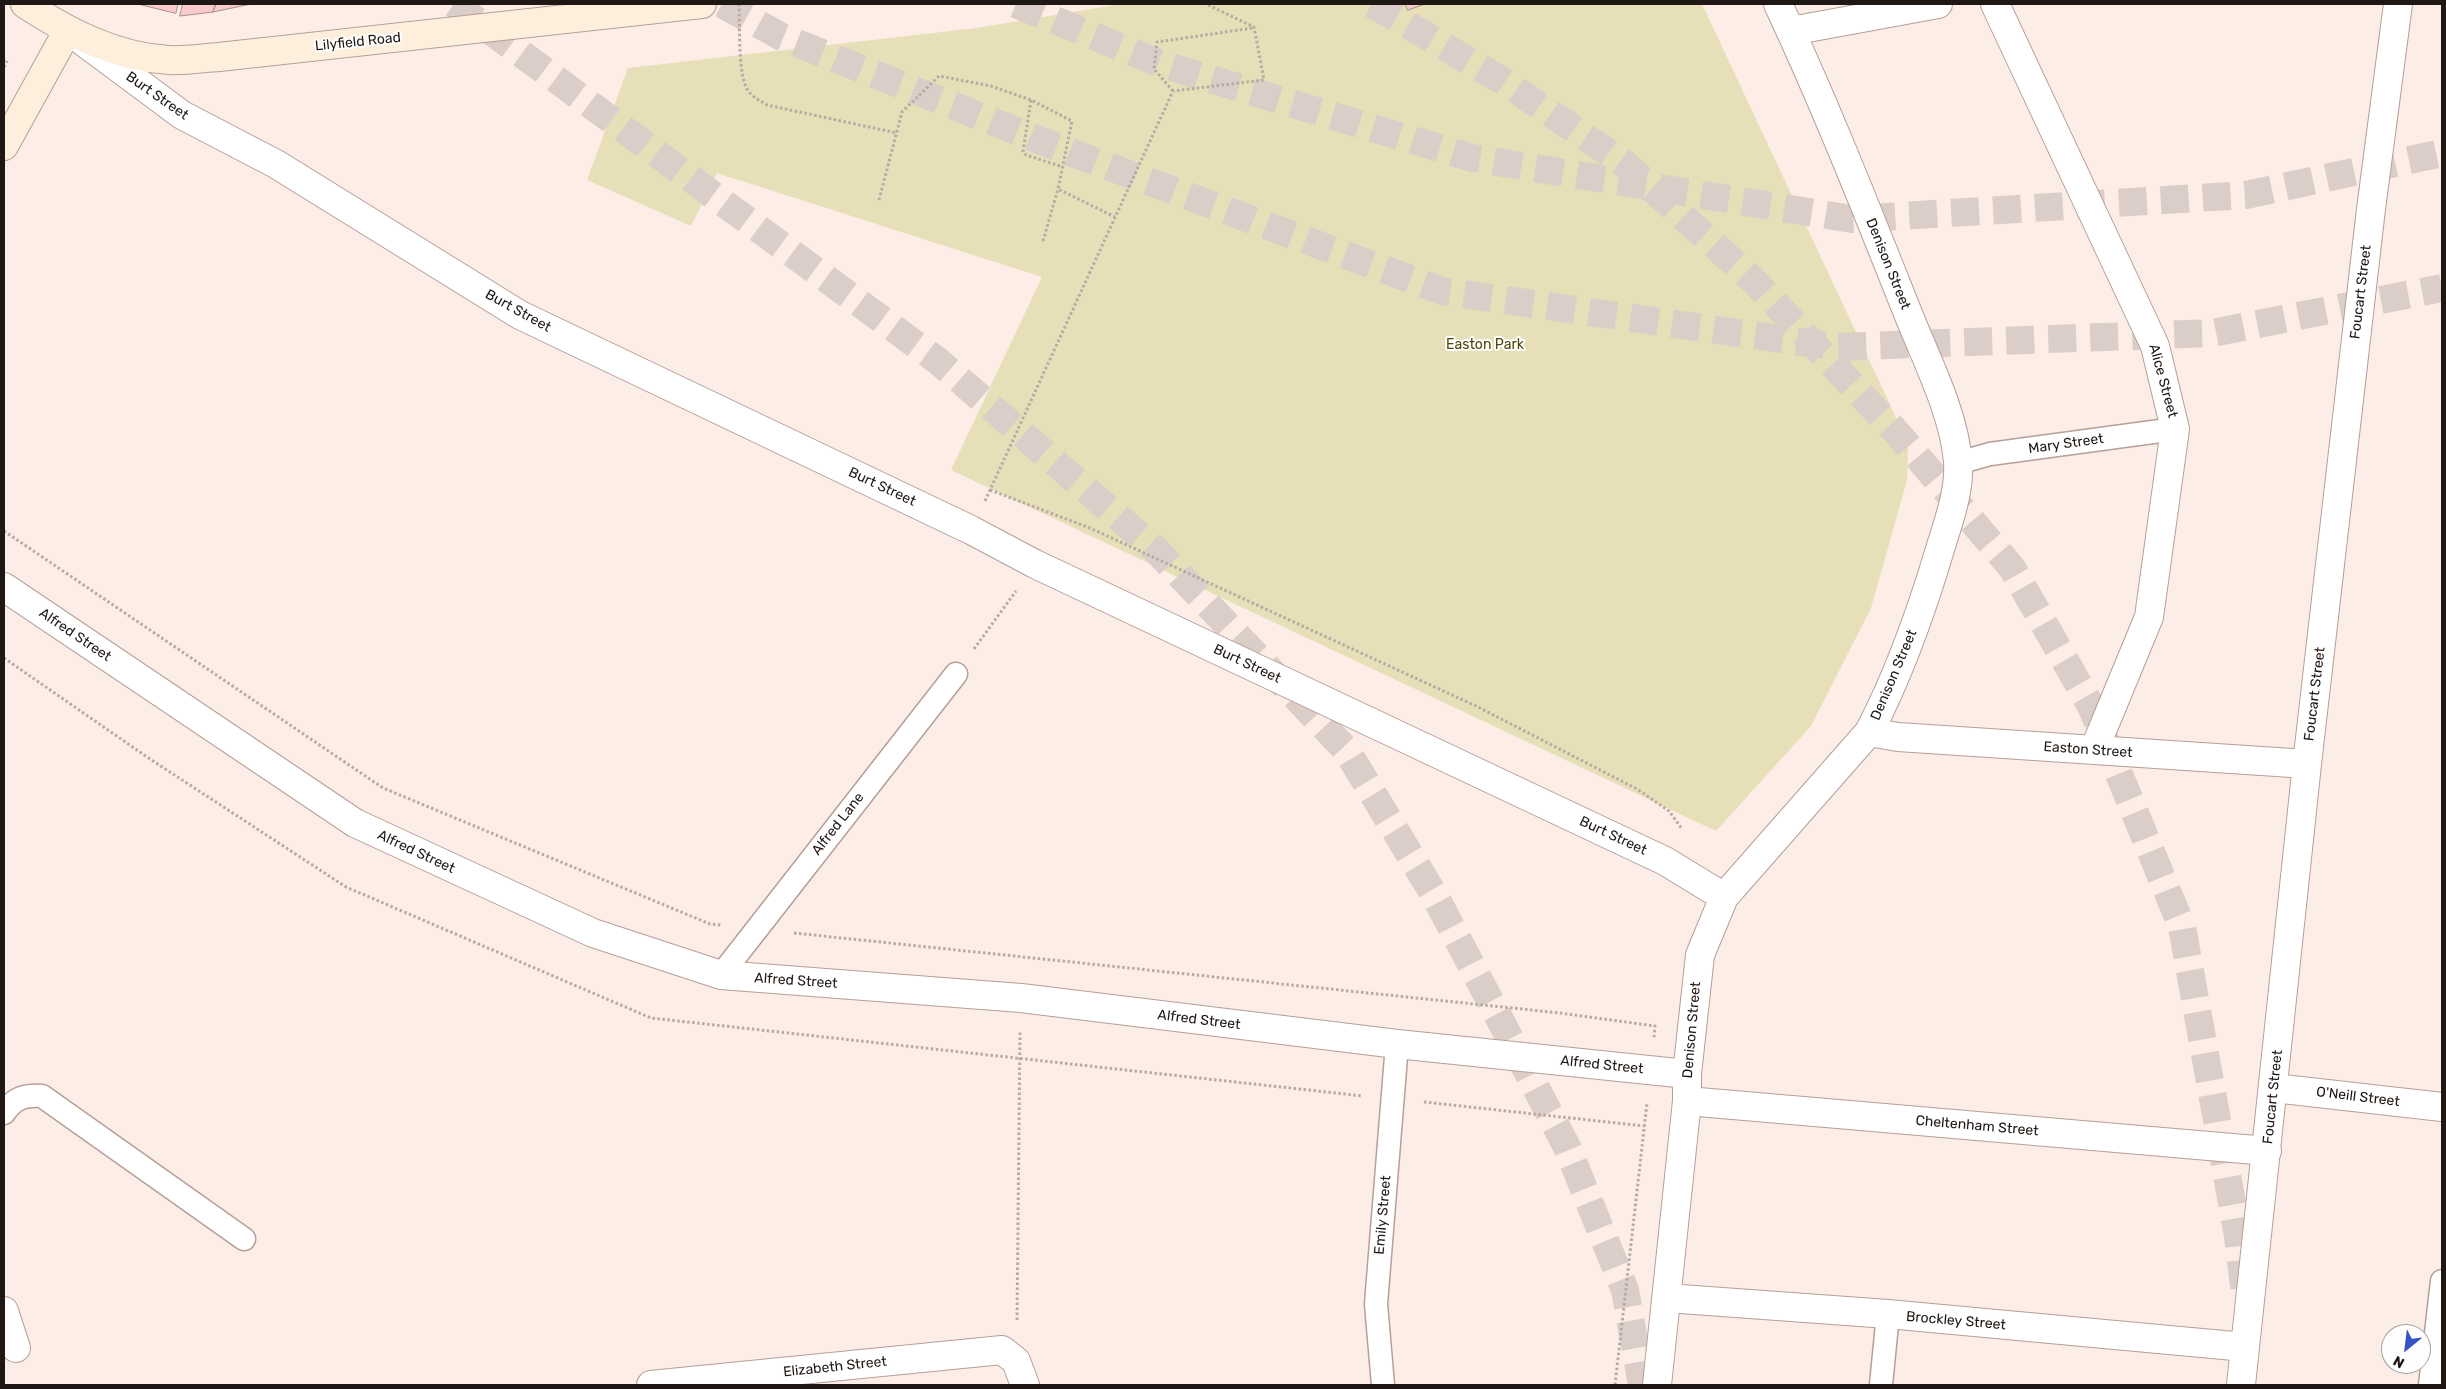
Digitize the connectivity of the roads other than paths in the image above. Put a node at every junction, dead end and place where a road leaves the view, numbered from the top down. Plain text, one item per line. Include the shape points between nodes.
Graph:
1 (25, 4) edge
2 (702, 4) edge
3 (1778, 4) edge
4 (1938, 4) edge
5 (1995, 4) edge
6 (2398, 4) edge
7 (68, 30) junction
8 (1791, 31) junction
9 (4, 146) edge
10 (2175, 429) junction
11 (1958, 463) junction
12 (4, 587) edge
13 (956, 674) road end
14 (1869, 732) junction
15 (2094, 750) junction
16 (2307, 764) junction
17 (1724, 897) junction
18 (721, 975) junction
19 (1397, 1044) junction
20 (1687, 1074) junction
21 (2274, 1088) junction
22 (1687, 1101) junction
23 (2442, 1107) edge
24 (4, 1113) edge
25 (2267, 1151) junction
26 (244, 1239) dead end
27 (2442, 1281) edge
28 (1666, 1298) junction
29 (4, 1311) edge
30 (1888, 1314) junction
31 (16, 1348) dead end
32 (2245, 1348) junction
33 (1020, 1373) edge
34 (651, 1385) edge
35 (1383, 1385) edge
36 (1657, 1385) edge
37 (1881, 1385) edge
38 (2241, 1385) edge
39 (2430, 1385) edge

1 - 7 main road, Lilyfield Road
2 - 7 main road, Lilyfield Road via 170,60 104,47
3 - 8 street, Denison Street
4 - 8 street
5 - 10 street, Alice Street via 2155,346
6 - 16 street, Foucart Street
7 - 9 main road
7 - 17 street, Burt Street via 182,116 276,164 520,315 971,530 1035,564 1665,861
8 - 11 street, Denison Street via 1869,215 1948,415
10 - 11 lane, Mary Street via 1990,454
10 - 15 street, Alice Street via 2149,617
11 - 14 street, Denison Street via 1953,506 1919,615
12 - 18 street, Alfred Street via 355,823 593,933
13 - 18 lane, Alfred Lane
14 - 15 street, Easton Street via 1898,737
14 - 17 street, Denison Street
15 - 16 street, Easton Street
16 - 21 street, Foucart Street
17 - 20 street, Denison Street via 1700,955
18 - 19 street, Alfred Street via 1021,998
19 - 20 street, Alfred Street
19 - 35 lane, Emily Street via 1376,1304
20 - 22 street, Denison Street
21 - 23 street, O'Neill Street
21 - 25 street, Foucart Street
22 - 25 street, Cheltenham Street
22 - 28 street, Denison Street
24 - 26 lane via 10,1104 25,1095 42,1096
25 - 32 street, Foucart Street
27 - 39 lane
28 - 30 street, Brockley Street
28 - 36 street, Denison Street
29 - 31 street
30 - 32 street, Brockley Street
30 - 37 lane
32 - 38 street, Foucart Street
33 - 34 street, Elizabeth Street via 1002,1350

